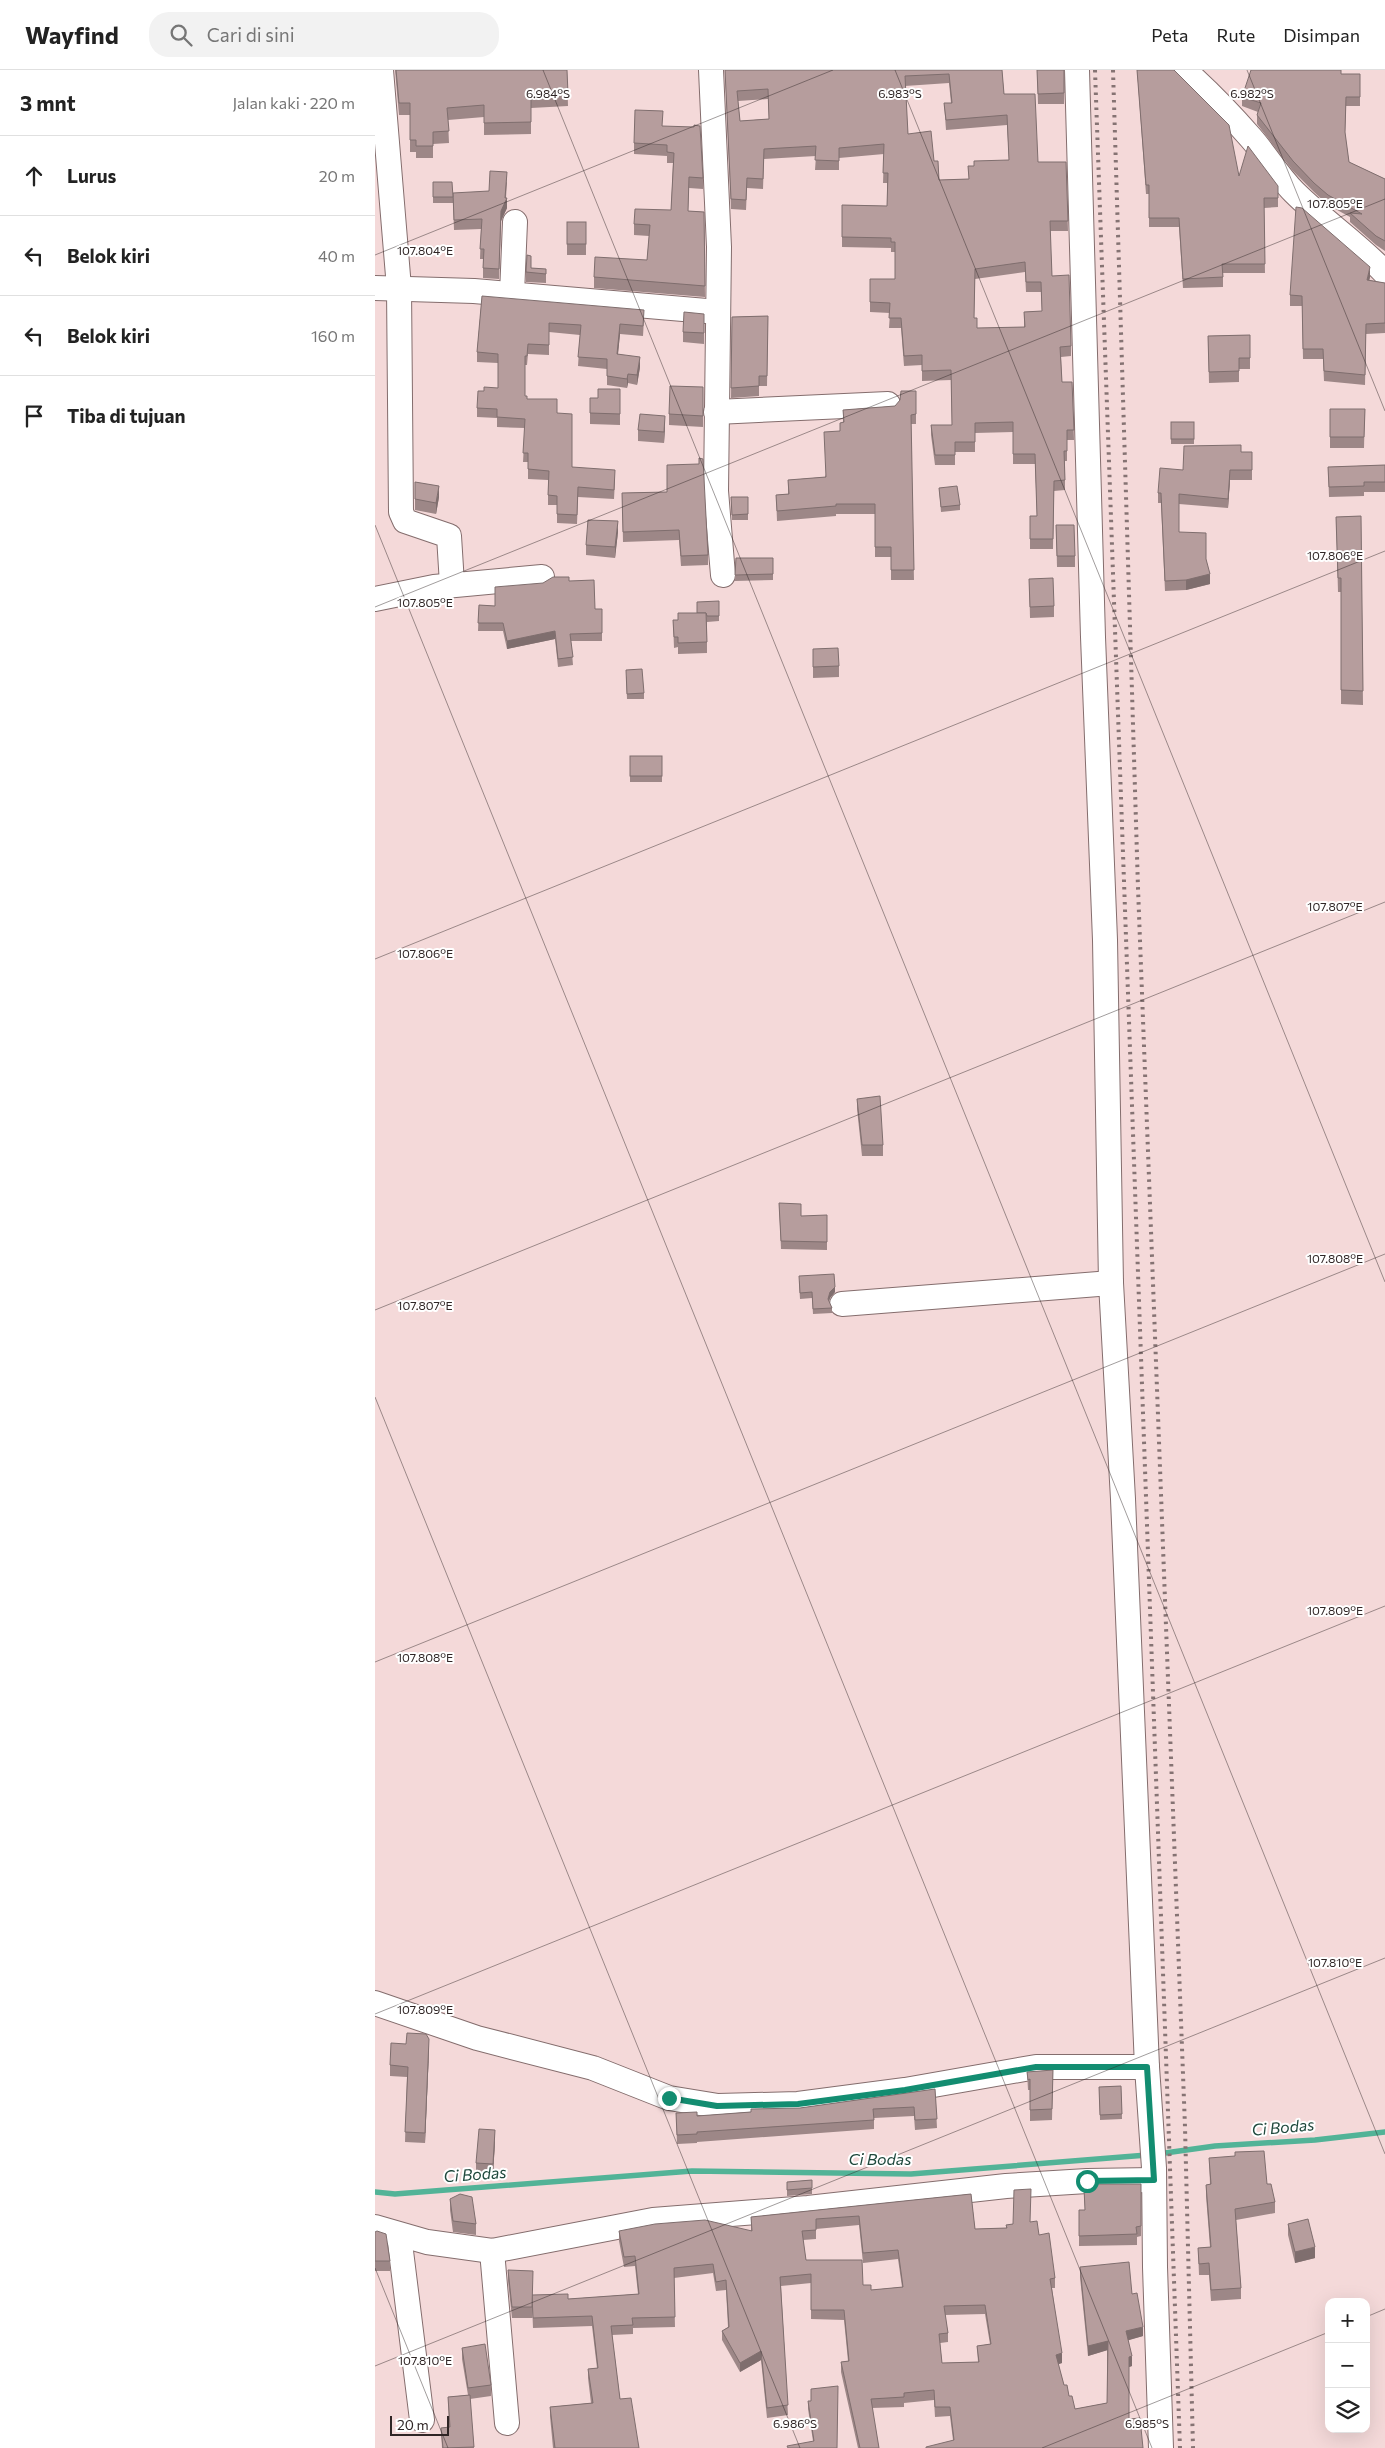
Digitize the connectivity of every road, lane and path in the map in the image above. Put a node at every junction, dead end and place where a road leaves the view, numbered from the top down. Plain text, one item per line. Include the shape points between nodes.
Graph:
1 (381, 70) edge
2 (711, 70) edge
3 (1077, 70) edge
4 (1184, 70) edge
5 (383, 199) edge
6 (515, 222) dead end
7 (1385, 273) edge
8 (375, 288) edge
9 (399, 288) junction
10 (512, 294) junction
11 (718, 312) junction
12 (888, 404) dead end
13 (716, 412) junction
14 (723, 575) dead end
15 (542, 578) dead end
16 (452, 584) junction
17 (375, 599) edge
18 (1111, 1283) junction
19 (842, 1304) dead end
20 (375, 2003) edge
21 (1147, 2067) junction
22 (1154, 2174) junction
23 (375, 2227) edge
24 (399, 2235) junction
25 (493, 2251) junction
26 (422, 2420) dead end
27 (507, 2423) dead end
28 (1161, 2448) edge

1 - 5 street
2 - 11 street via 719,247
3 - 18 street via 1105,940
4 - 7 street via 1252,138 1292,191
5 - 9 street
6 - 10 street
8 - 9 street
9 - 10 street
9 - 16 street via 401,512 405,521 449,536
10 - 11 street
11 - 13 street
12 - 13 street
13 - 14 street via 716,491
15 - 16 street
16 - 17 street
18 - 19 street
18 - 21 street
20 - 21 street via 477,2038 593,2068 669,2098 717,2106 798,2104 905,2090 1036,2067
21 - 22 street
22 - 25 street via 653,2220
22 - 28 street
23 - 24 street
24 - 25 street
24 - 26 street
25 - 27 street

